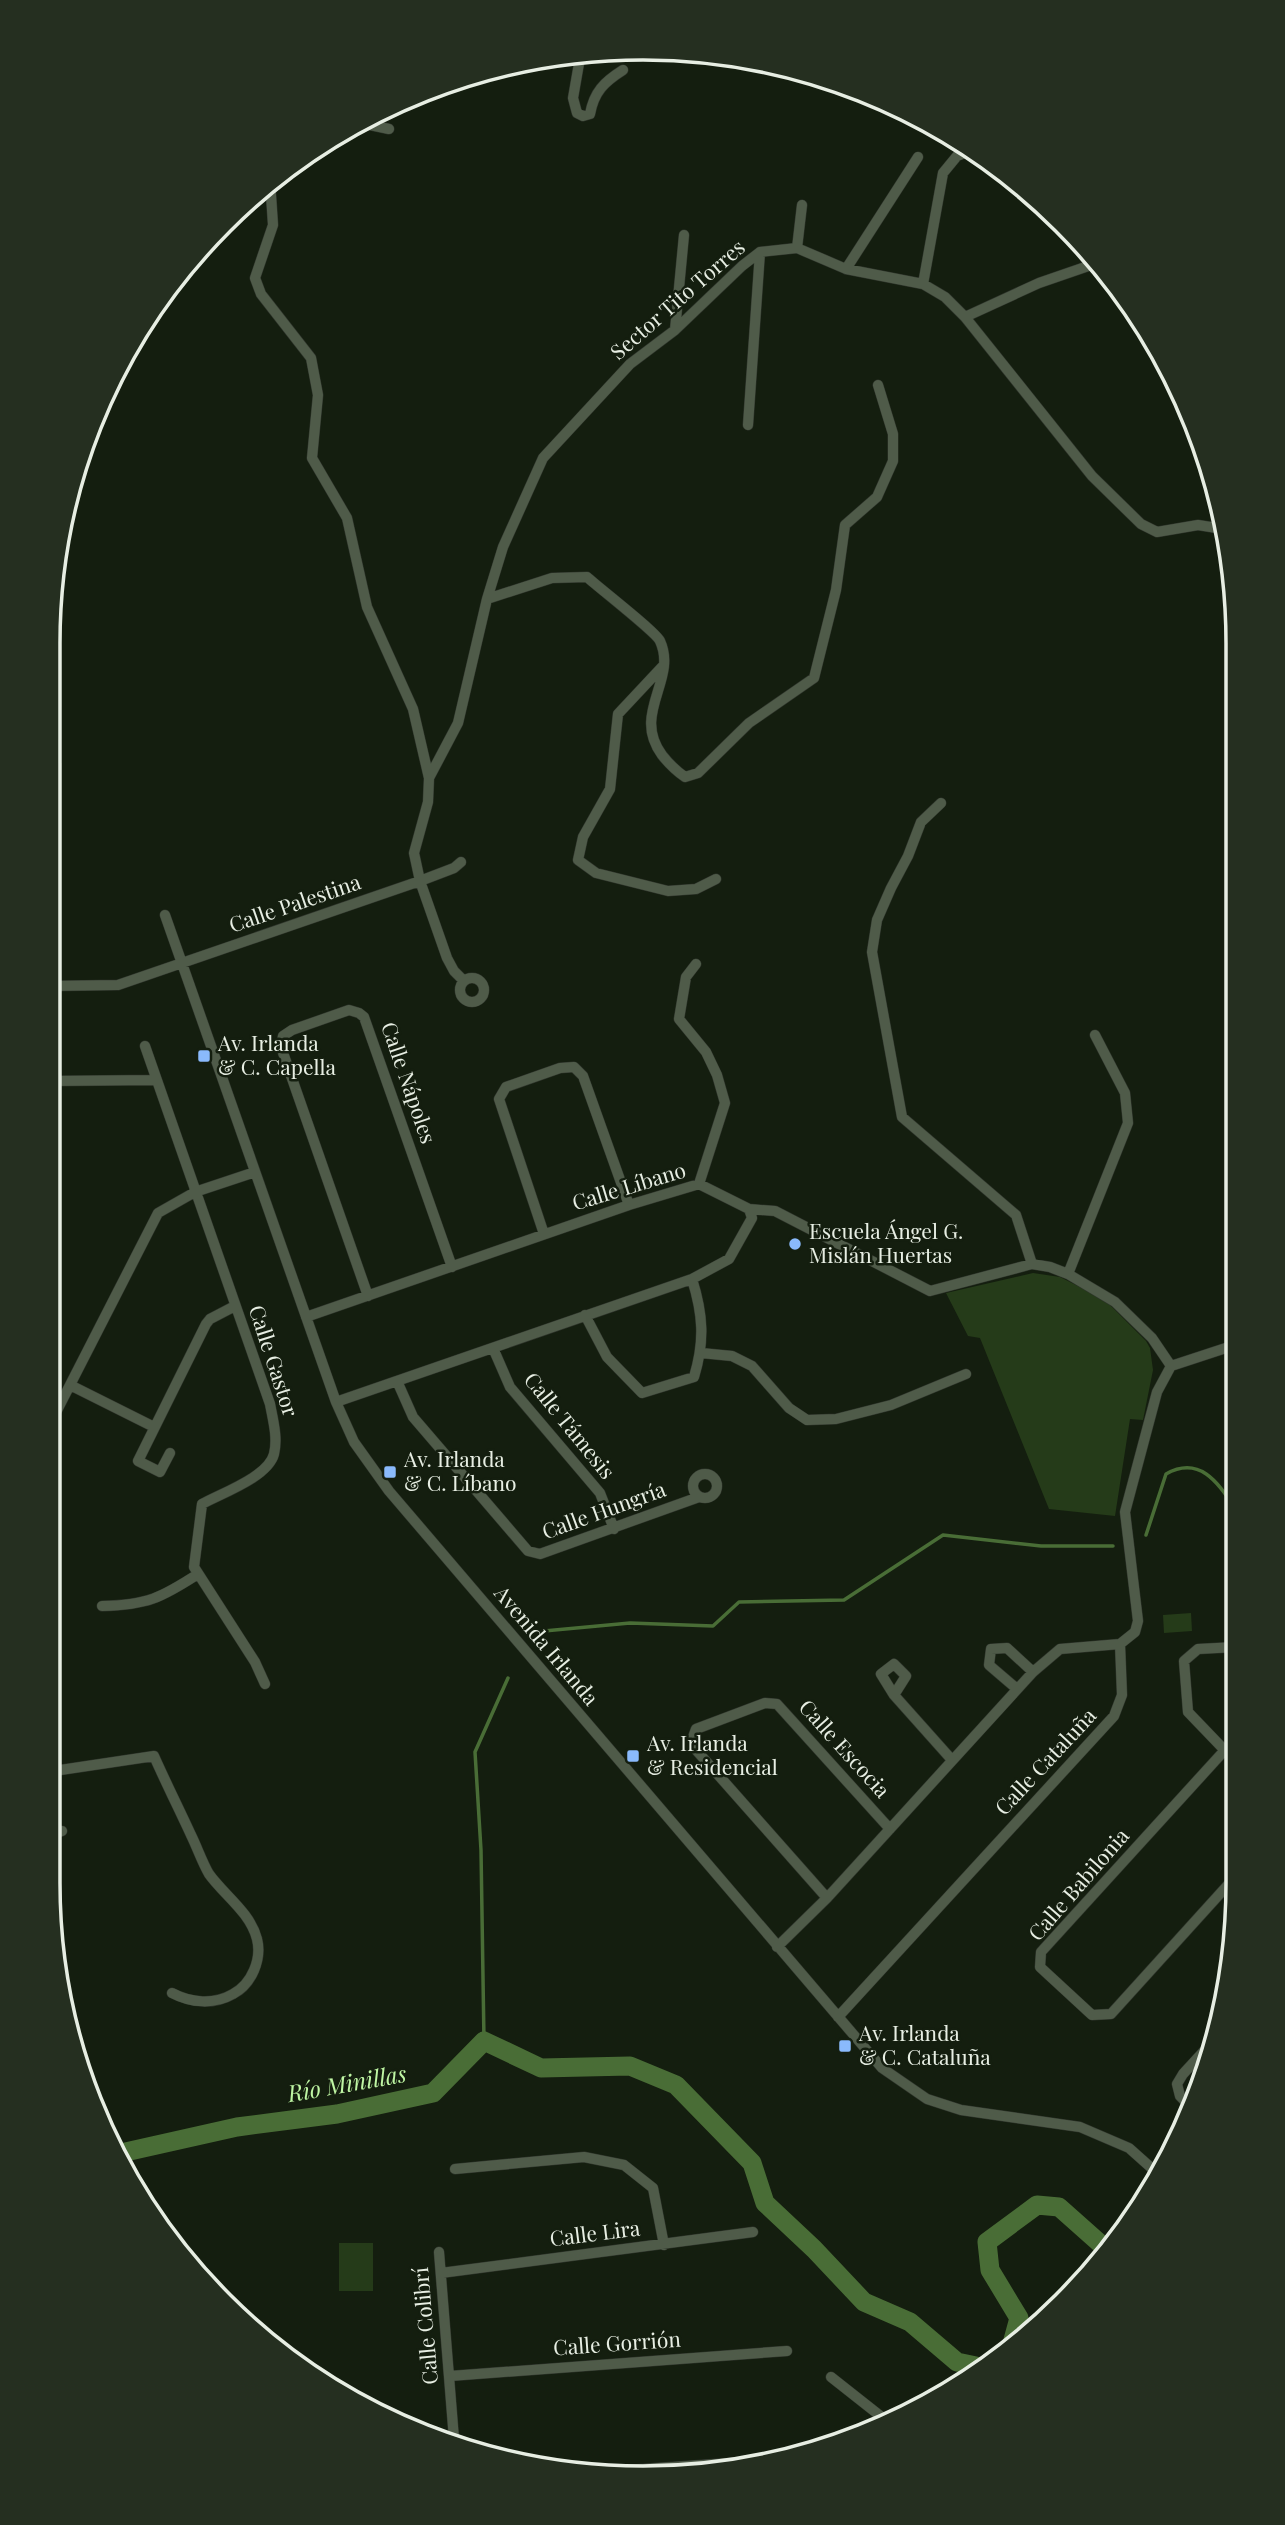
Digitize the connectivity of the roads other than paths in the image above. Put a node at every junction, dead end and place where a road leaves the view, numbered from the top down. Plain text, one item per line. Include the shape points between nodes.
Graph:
1 (579, 63) edge
2 (622, 70) dead end
3 (374, 126) edge
4 (389, 129) dead end
5 (961, 155) edge
6 (918, 157) dead end
7 (271, 194) edge
8 (802, 205) dead end
9 (684, 236) dead end
10 (797, 248) junction
11 (760, 252) junction
12 (1087, 266) edge
13 (846, 269) junction
14 (923, 284) junction
15 (965, 317) junction
16 (675, 330) junction
17 (878, 385) dead end
18 (748, 425) dead end
19 (1214, 528) edge
20 (487, 599) junction
21 (665, 664) junction
22 (429, 778) junction
23 (941, 803) dead end
24 (461, 862) dead end
25 (716, 878) dead end
26 (420, 881) junction
27 (165, 915) dead end
28 (182, 964) junction
29 (696, 964) dead end
30 (464, 981) dead end
31 (60, 986) edge
32 (1095, 1035) dead end
33 (145, 1046) dead end
34 (156, 1080) junction
35 (60, 1081) edge
36 (255, 1172) junction
37 (699, 1184) junction
38 (195, 1192) junction
39 (629, 1205) junction
40 (749, 1209) junction
41 (544, 1234) junction
42 (1032, 1264) junction
43 (452, 1267) junction
44 (1068, 1274) junction
45 (692, 1279) junction
46 (368, 1296) junction
47 (235, 1306) junction
48 (585, 1315) junction
49 (306, 1317) junction
50 (493, 1348) junction
51 (1226, 1350) edge
52 (701, 1353) junction
53 (1171, 1366) junction
54 (966, 1374) dead end
55 (397, 1381) junction
56 (71, 1385) junction
57 (335, 1402) junction
58 (60, 1406) edge
59 (154, 1427) junction
60 (170, 1452) dead end
61 (699, 1497) dead end
62 (614, 1529) junction
63 (198, 1574) junction
64 (102, 1606) dead end
65 (1120, 1644) junction
66 (1226, 1648) edge
67 (1033, 1672) junction
68 (265, 1684) dead end
69 (1017, 1689) junction
70 (894, 1695) dead end
71 (1224, 1751) joint
72 (952, 1760) junction
73 (60, 1770) edge
74 (890, 1829) junction
75 (1226, 1887) edge
76 (827, 1898) junction
77 (777, 1947) junction
78 (172, 1993) dead end
79 (838, 2017) junction
80 (1199, 2056) edge
81 (1184, 2100) edge
82 (1151, 2167) edge
83 (455, 2169) dead end
84 (753, 2232) dead end
85 (664, 2245) junction
86 (439, 2252) dead end
87 (441, 2273) junction
88 (787, 2351) dead end
89 (450, 2376) junction
90 (831, 2377) dead end
91 (879, 2415) edge
92 (454, 2434) edge

1 - 2 street via 573,98 577,113 583,116 590,114 597,90
3 - 4 street
5 - 14 street via 943,173
6 - 13 street
7 - 22 street via 273,225 255,278 261,294 310,358 318,395 312,458 347,518 367,607 413,709
8 - 10 street
9 - 16 street
10 - 11 street, Sector Tito Torres
10 - 13 street, Sector Tito Torres
11 - 16 street, Sector Tito Torres
11 - 18 street
12 - 15 street
13 - 14 street, Sector Tito Torres
14 - 15 street, Sector Tito Torres
15 - 19 street, Sector Tito Torres via 1092,476 1141,524 1157,532 1198,525
16 - 20 street, Sector Tito Torres via 631,364 543,458 503,547
17 - 21 street via 893,434 892,461 877,498 845,524 836,590 814,678 749,723 698,774 685,777 655,745 649,723
20 - 21 street via 552,578 587,577 660,639
20 - 22 street, Sector Tito Torres via 457,723
21 - 25 street via 618,714 610,789 583,837 579,860 596,873 668,891 696,889
22 - 26 street via 428,802 414,853
23 - 42 street via 922,821 877,920 872,952 902,1117 1016,1215
24 - 26 street, Calle Palestina
26 - 28 street, Calle Palestina
26 - 30 street via 447,958
27 - 28 street, Avenida Irlanda
28 - 31 street, Calle Palestina via 118,985
28 - 36 street, Avenida Irlanda
29 - 37 street via 686,977 679,1019 706,1052 725,1103
32 - 44 street via 1125,1093 1128,1123
33 - 34 street, Calle Gastor
34 - 35 street
34 - 38 street, Calle Gastor
36 - 38 street
36 - 49 street, Avenida Irlanda
37 - 39 street, Calle Líbano
37 - 40 street, Calle Líbano
38 - 47 street, Calle Gastor
38 - 56 street via 158,1213
39 - 41 street, Calle Líbano
39 - 41 street via 583,1076 574,1067 560,1068 506,1087 499,1099
40 - 42 street, Calle Líbano via 775,1211 930,1291
40 - 45 street via 751,1218 729,1259
41 - 43 street, Calle Líbano
42 - 44 street
43 - 46 street, Calle Líbano
43 - 46 street, Calle Nápoles via 364,1017 349,1010 292,1030 283,1036 281,1046
44 - 53 street via 1115,1302 1152,1338
45 - 48 street
45 - 52 street via 701,1307
46 - 49 street, Calle Líbano
47 - 59 street via 206,1324
47 - 63 street, Calle Gastor via 270,1404 274,1455 263,1472 202,1504 194,1567
48 - 50 street
48 - 52 street via 607,1357 642,1392 694,1377
49 - 57 street, Avenida Irlanda
50 - 55 street
50 - 62 street, Calle Támesis via 510,1387 600,1493
51 - 53 street
52 - 54 street via 732,1356 752,1366 789,1408 807,1420 835,1419 891,1405
53 - 65 street via 1157,1392 1125,1512 1138,1621 1135,1632
55 - 57 street
55 - 62 street, Calle Hungría via 413,1417 528,1552 540,1554
56 - 58 street
56 - 59 street
57 - 77 street, Avenida Irlanda via 354,1443 388,1490
59 - 60 street via 138,1461 160,1472
61 - 62 street, Calle Hungría
63 - 64 street via 151,1601
63 - 68 street
65 - 67 street via 1060,1649
65 - 79 street, Calle Cataluña via 1122,1695 1114,1716
66 - 71 street via 1198,1649 1184,1661 1188,1712
67 - 69 street
67 - 69 street via 1007,1648 992,1649 989,1665
69 - 72 street
70 - 72 street
71 - 75 street, Calle Babilonia via 1041,1952 1040,1967 1092,2015 1111,2014
72 - 74 street
73 - 78 street via 154,1756 209,1874 251,1925 258,1951 251,1978 243,1988 209,2001 184,2000
74 - 76 street
74 - 76 street, Calle Escocia via 777,1703 765,1703 696,1729 692,1740 697,1751
76 - 77 street
77 - 79 street, Avenida Irlanda
79 - 82 street, Avenida Irlanda via 882,2068 927,2099 961,2110 1080,2127 1129,2148
80 - 81 street via 1177,2084
83 - 85 street via 584,2157 624,2165 653,2188
84 - 85 street, Calle Lira
85 - 87 street, Calle Lira
86 - 87 street, Calle Colibrí
87 - 89 street, Calle Colibrí
88 - 89 street, Calle Gorrión
89 - 92 street, Calle Colibrí
90 - 91 street

